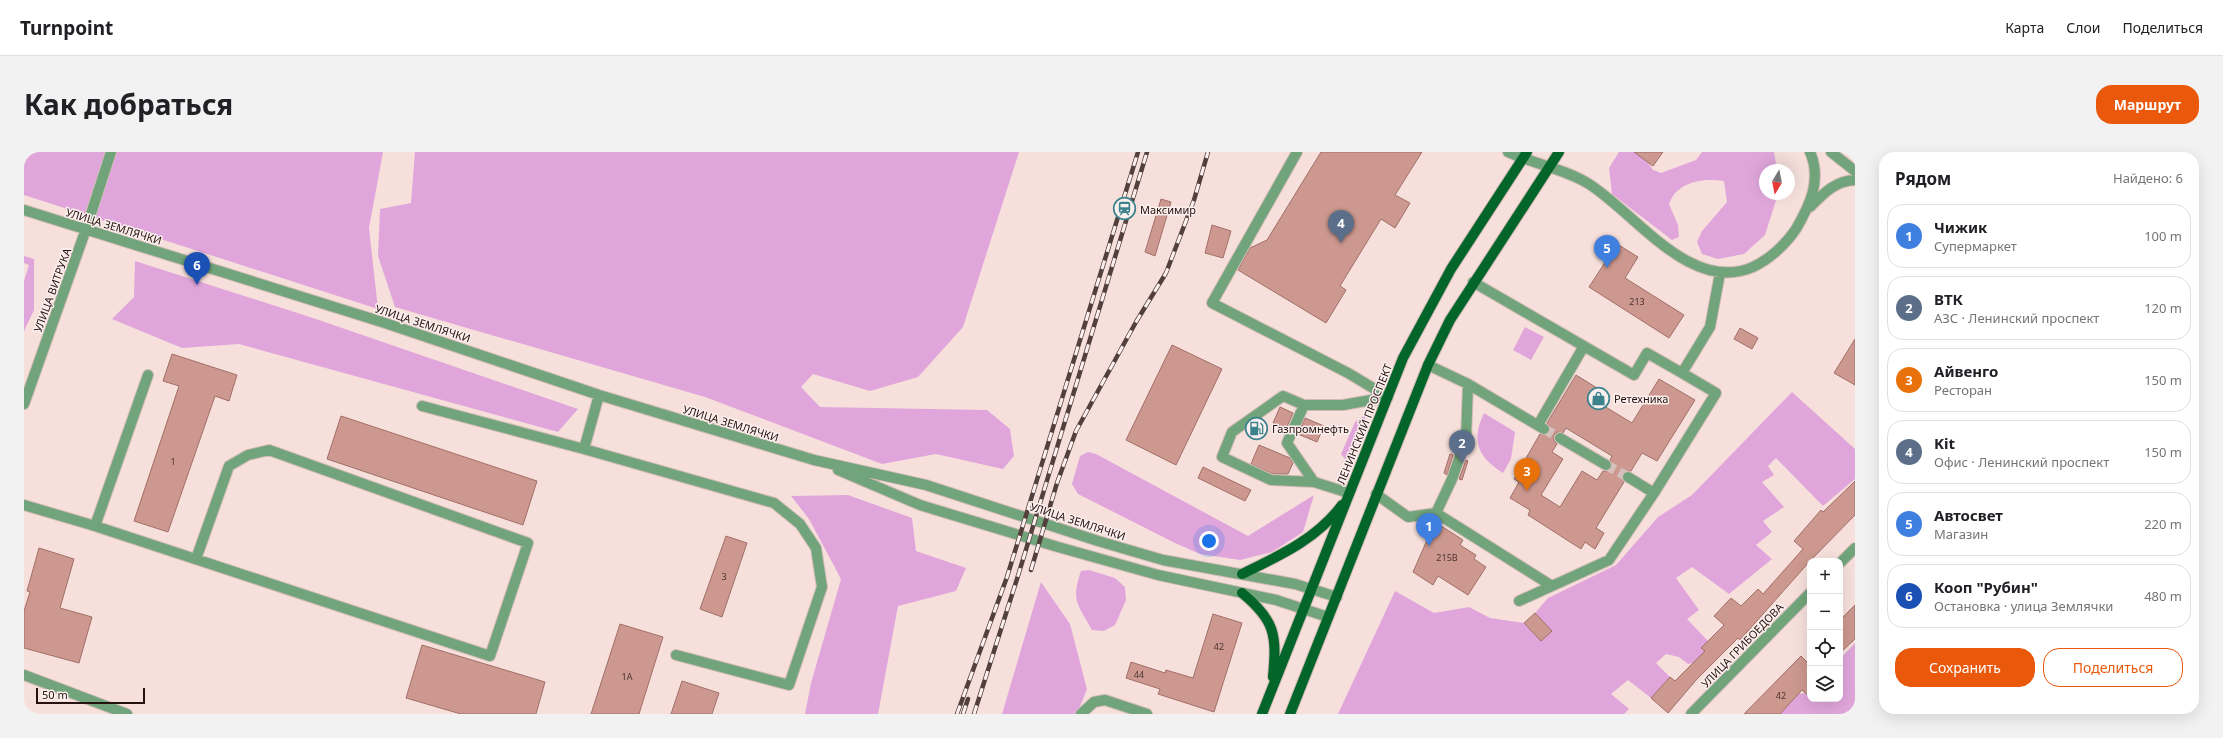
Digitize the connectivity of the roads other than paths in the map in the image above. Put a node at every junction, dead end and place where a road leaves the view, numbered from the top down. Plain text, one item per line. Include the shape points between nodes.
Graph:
1 (111, 152) edge
2 (1297, 152) edge
3 (1508, 152) edge
4 (1559, 152) edge
5 (1810, 152) edge
6 (1831, 152) edge
7 (1525, 156) edge
8 (1550, 167) junction
9 (1855, 171) edge
10 (1855, 180) edge
11 (1808, 209) junction
12 (24, 210) edge
13 (86, 229) junction
14 (1720, 273) junction
15 (1473, 282) junction
16 (1584, 346) junction
17 (1428, 365) junction
18 (1682, 373) junction
19 (148, 375) dead end
20 (1468, 384) junction
21 (599, 395) junction
22 (1388, 397) junction
23 (24, 404) edge
24 (1304, 405) junction
25 (422, 406) dead end
26 (1560, 438) tunnel mouth
27 (584, 449) junction
28 (814, 460) junction
29 (1606, 465) tunnel mouth
30 (1628, 477) tunnel mouth
31 (1314, 482) junction
32 (1349, 493) junction
33 (1654, 493) junction
34 (1376, 494) junction
35 (24, 505) edge
36 (1436, 513) junction
37 (95, 526) junction
38 (1855, 548) edge
39 (196, 559) junction
40 (1843, 560) edge
41 (1242, 574) junction
42 (1552, 586) junction
43 (1311, 588) junction
44 (1242, 593) junction
45 (1809, 594) edge
46 (1337, 597) junction
47 (1520, 601) dead end
48 (1303, 607) junction
49 (1328, 617) junction
50 (676, 655) dead end
51 (24, 675) edge
52 (1271, 690) junction
53 (127, 714) edge
54 (1081, 714) edge
55 (1147, 714) edge
56 (1262, 714) edge
57 (1290, 714) edge
58 (1691, 714) edge

1 - 13 street, УЛИЦА ВИТРУКА
2 - 22 street via 1212,303 1348,373
3 - 7 street
4 - 8 main road
5 - 11 street via 1815,174
6 - 9 street
7 - 8 street
7 - 22 main road, ЛЕНИНСКИЙ ПРОСПЕКТ via 1451,269 1404,358
8 - 14 street via 1589,184 1691,263
8 - 15 main road
10 - 11 street via 1841,182 1828,189
11 - 14 street via 1778,250 1761,263 1742,272
12 - 13 street, УЛИЦА ЗЕМЛЯЧКИ
13 - 21 street, УЛИЦА ЗЕМЛЯЧКИ via 382,322
13 - 23 street, УЛИЦА ВИТРУКА
14 - 18 street via 1710,327
15 - 16 street
15 - 17 main road via 1450,320
16 - 18 street via 1634,375 1647,353
16 - 20 street via 1541,427
17 - 20 street
17 - 34 main road
18 - 33 street via 1716,393
19 - 37 street
20 - 36 street via 1466,439 1452,479
21 - 27 street
21 - 28 street, УЛИЦА ЗЕМЛЯЧКИ
22 - 24 street via 1343,406
22 - 32 main road, ЛЕНИНСКИЙ ПРОСПЕКТ
24 - 31 street via 1287,443
24 - 31 street via 1283,396 1232,432 1222,457 1271,480
25 - 27 street
26 - 29 street
27 - 50 street via 774,503 800,524 816,548 822,587 789,685
28 - 41 street, УЛИЦА ЗЕМЛЯЧКИ via 926,485 1143,555
28 - 44 street, УЛИЦА ЗЕМЛЯЧКИ via 920,505 1139,570
30 - 33 street
31 - 32 street
32 - 41 main road via 1334,515 1299,545
32 - 43 main road, ЛЕНИНСКИЙ ПРОСПЕКТ
33 - 42 street via 1609,560
34 - 36 street via 1408,517
34 - 46 main road
35 - 37 street
36 - 42 street
37 - 39 street
38 - 40 street
39 - 39 street via 490,656 528,543 269,450 248,455 229,466
41 - 43 street, УЛИЦА ЗЕМЛЯЧКИ
42 - 47 street
43 - 46 street, УЛИЦА ЗЕМЛЯЧКИ
43 - 48 main road, ЛЕНИНСКИЙ ПРОСПЕКТ
44 - 48 street, УЛИЦА ЗЕМЛЯЧКИ
44 - 52 main road via 1265,615 1270,625 1274,649
45 - 58 street, УЛИЦА ГРИБОЕДОВА
46 - 49 main road
48 - 49 street, УЛИЦА ЗЕМЛЯЧКИ
48 - 52 main road, ЛЕНИНСКИЙ ПРОСПЕКТ
49 - 57 main road
51 - 53 street
52 - 56 main road, ЛЕНИНСКИЙ ПРОСПЕКТ
54 - 55 street via 1094,702 1105,700

